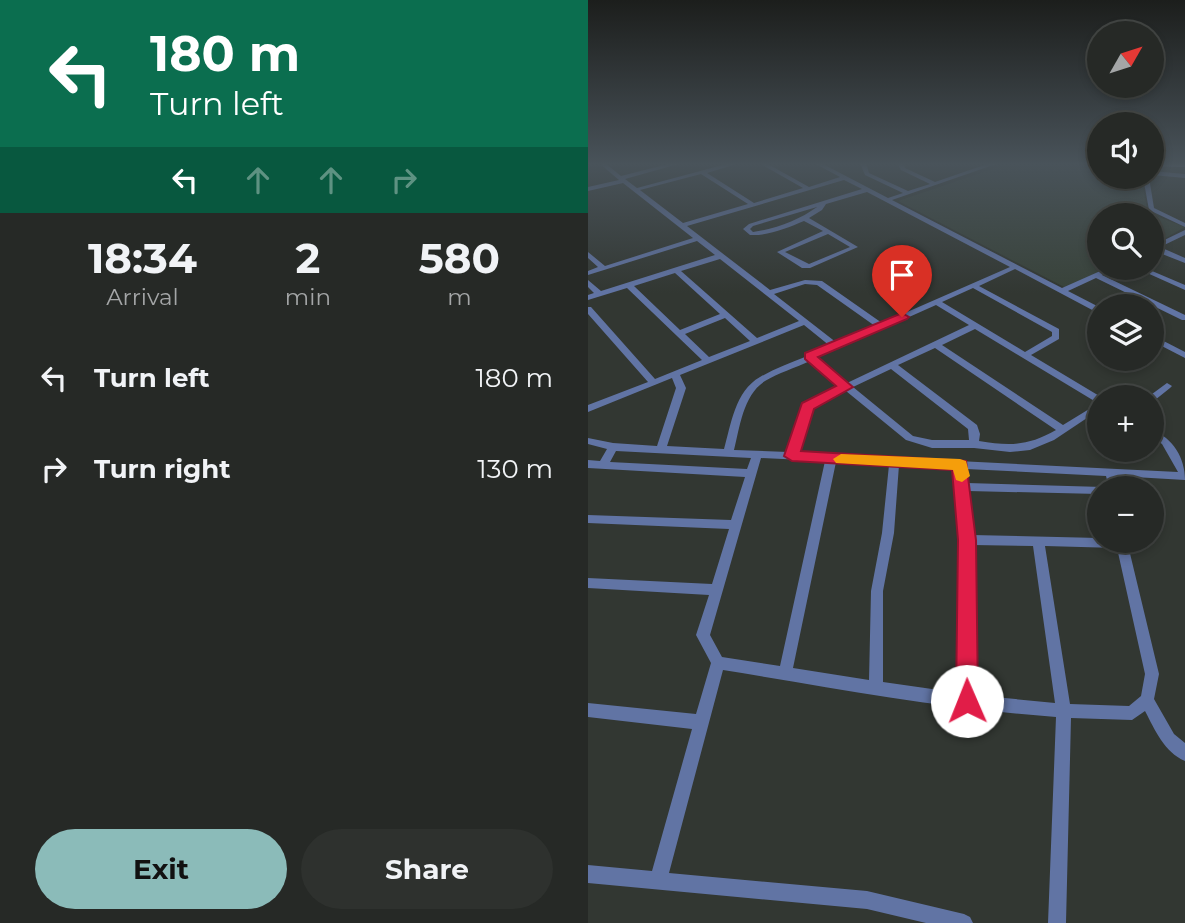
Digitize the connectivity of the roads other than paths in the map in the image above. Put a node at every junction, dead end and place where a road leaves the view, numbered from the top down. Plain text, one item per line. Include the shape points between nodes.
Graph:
1 (656, 206) edge
2 (745, 206) edge
3 (814, 206) edge
4 (823, 206) edge
5 (899, 206) edge
6 (1151, 206) edge
7 (804, 218) junction
8 (1185, 225) edge
9 (681, 226) junction
10 (827, 232) junction
11 (1183, 235) edge
12 (697, 239) junction
13 (1164, 243) edge
14 (1164, 252) edge
15 (588, 254) edge
16 (721, 256) junction
17 (1185, 261) edge
18 (1015, 267) junction
19 (603, 268) junction
20 (676, 270) junction
21 (588, 273) edge
22 (1087, 279) edge
23 (1164, 279) edge
24 (1106, 280) edge
25 (588, 282) edge
26 (628, 285) junction
27 (974, 286) junction
28 (1185, 288) edge
29 (1061, 291) junction
30 (769, 293) junction
31 (599, 294) junction
32 (588, 298) edge
33 (936, 302) junction
34 (1087, 304) edge
35 (588, 309) edge
36 (725, 316) junction
37 (1185, 318) edge
38 (805, 322) junction
39 (976, 325) junction
40 (881, 326) junction
41 (681, 333) junction
42 (755, 341) junction
43 (935, 344) junction
44 (1164, 344) edge
45 (835, 345) junction
46 (1025, 355) junction
47 (1185, 355) edge
48 (809, 356) junction
49 (707, 360) junction
50 (891, 364) junction
51 (675, 374) junction
52 (654, 383) junction
53 (846, 387) junction
54 (1167, 387) dead end
55 (1164, 389) edge
56 (1087, 393) edge
57 (588, 409) edge
58 (1087, 414) edge
59 (1063, 430) junction
60 (1164, 440) edge
61 (588, 441) edge
62 (974, 444) junction
63 (613, 447) junction
64 (661, 448) junction
65 (729, 452) junction
66 (757, 454) junction
67 (792, 456) junction
68 (831, 459) junction
69 (894, 463) junction
70 (588, 464) edge
71 (603, 465) junction
72 (960, 465) junction
73 (1111, 473) junction
74 (751, 474) junction
75 (1185, 475) edge
76 (1112, 476) edge
77 (964, 487) junction
78 (1087, 490) edge
79 (588, 519) edge
80 (737, 525) junction
81 (967, 540) junction
82 (1087, 542) edge
83 (1038, 543) junction
84 (1124, 553) edge
85 (588, 583) edge
86 (717, 590) junction
87 (718, 663) junction
88 (785, 673) junction
89 (876, 689) junction
90 (1147, 700) junction
91 (967, 701) junction
92 (588, 710) edge
93 (1064, 713) junction
94 (700, 722) junction
95 (1185, 753) edge
96 (588, 874) edge
97 (658, 880) junction
98 (964, 923) edge
99 (1057, 923) edge

1 - 9 street
2 - 9 street
3 - 7 street via 746,229 762,233
4 - 7 street
5 - 18 street
6 - 8 street
7 - 10 street
9 - 12 street
10 - 10 street via 855,247 810,266 780,252
11 - 13 street
12 - 16 street
12 - 19 street
14 - 17 street
15 - 19 street
16 - 20 street
16 - 30 street
18 - 27 street
18 - 29 street
19 - 21 street
20 - 26 street
20 - 36 street
22 - 29 street
23 - 28 street
24 - 37 street
25 - 31 street
26 - 31 street
26 - 41 street
27 - 33 street
27 - 46 street via 1056,331 1056,337
29 - 34 street
30 - 38 street
30 - 40 street via 819,282
31 - 32 street
33 - 39 street
33 - 40 street
35 - 52 street
36 - 41 street
36 - 42 street
38 - 42 street
38 - 45 street
39 - 43 street
39 - 46 street
40 - 45 street
41 - 49 street
42 - 49 street
43 - 50 street
43 - 59 street
44 - 47 street
45 - 48 street
46 - 56 street
48 - 53 street
48 - 65 street via 755,383 744,402
49 - 51 street
50 - 53 street
50 - 62 street via 972,427
51 - 52 street
51 - 64 street via 681,388
52 - 57 street
53 - 62 street via 911,438 932,444
53 - 67 street via 808,406
54 - 55 street
58 - 59 street
59 - 62 street via 1045,442 1021,449
60 - 75 street
61 - 63 street
63 - 64 street
63 - 71 street
64 - 65 street
65 - 66 street
66 - 67 street
66 - 74 street
67 - 68 street
68 - 69 street
68 - 88 street
69 - 72 street
69 - 89 street via 877,591
70 - 71 street
71 - 74 street
72 - 73 street
72 - 77 street
73 - 75 street
73 - 76 street
74 - 80 street
77 - 78 street
77 - 81 street
79 - 80 street
80 - 86 street
81 - 83 street
81 - 91 street
82 - 83 street
83 - 93 street
84 - 90 street via 1152,674
85 - 86 street
86 - 87 street via 703,635
87 - 88 street
87 - 94 street
88 - 89 street
89 - 91 street
90 - 93 street via 1132,713
90 - 95 street via 1170,739
91 - 93 street
92 - 94 street
93 - 99 street
94 - 97 street
96 - 97 street
97 - 98 street via 867,900

